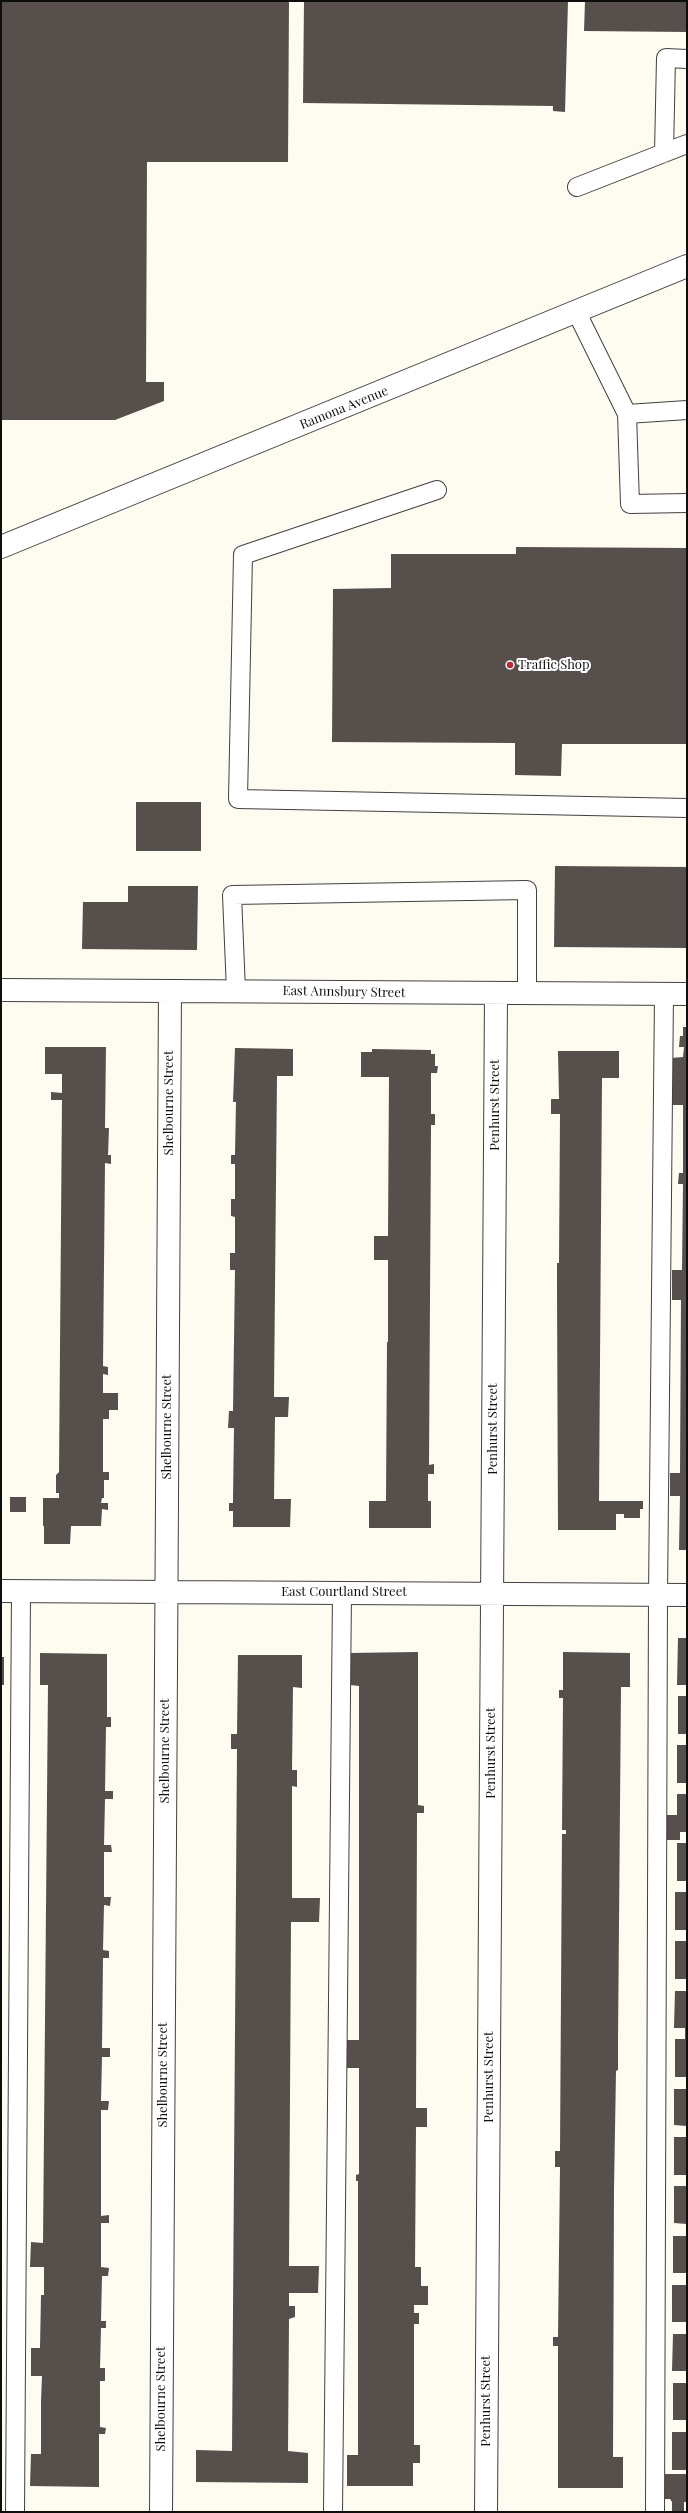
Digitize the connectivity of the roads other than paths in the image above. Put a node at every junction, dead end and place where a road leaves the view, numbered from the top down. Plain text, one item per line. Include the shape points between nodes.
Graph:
1 (687, 59) edge
2 (687, 144) edge
3 (664, 153) junction
4 (577, 187) dead end
5 (687, 266) edge
6 (578, 313) junction
7 (687, 410) edge
8 (627, 414) junction
9 (437, 490) dead end
10 (687, 503) edge
11 (1, 548) edge
12 (687, 808) edge
13 (1, 990) edge
14 (170, 991) junction
15 (236, 991) junction
16 (496, 994) junction
17 (527, 994) junction
18 (664, 994) junction
19 (687, 994) edge
20 (11, 1591) edge
21 (166, 1591) junction
22 (342, 1592) junction
23 (492, 1593) junction
24 (687, 1594) edge
25 (658, 1595) junction
26 (15, 2512) edge
27 (161, 2512) edge
28 (333, 2512) edge
29 (486, 2512) edge
30 (656, 2512) edge

1 - 3 lane via 666,58
2 - 3 lane
3 - 4 lane
5 - 6 street, Ramona Avenue
6 - 8 lane
6 - 11 street, Ramona Avenue
7 - 8 lane
8 - 10 lane via 630,504
9 - 12 lane via 243,554 238,799
13 - 14 street, East Annsbury Street
14 - 15 street, East Annsbury Street
14 - 21 street, Shelbourne Street
15 - 16 street, East Annsbury Street
15 - 17 lane via 232,895 527,890
16 - 17 street, East Annsbury Street
16 - 23 street, Penhurst Street
17 - 18 street, East Annsbury Street
18 - 19 street, East Annsbury Street
18 - 25 lane
20 - 21 street, East Courtland Street
20 - 26 lane
21 - 22 street, East Courtland Street
21 - 27 street, Shelbourne Street
22 - 23 street, East Courtland Street
22 - 28 lane
23 - 25 street, East Courtland Street
23 - 29 street, Penhurst Street
24 - 25 street, East Courtland Street
25 - 30 lane

